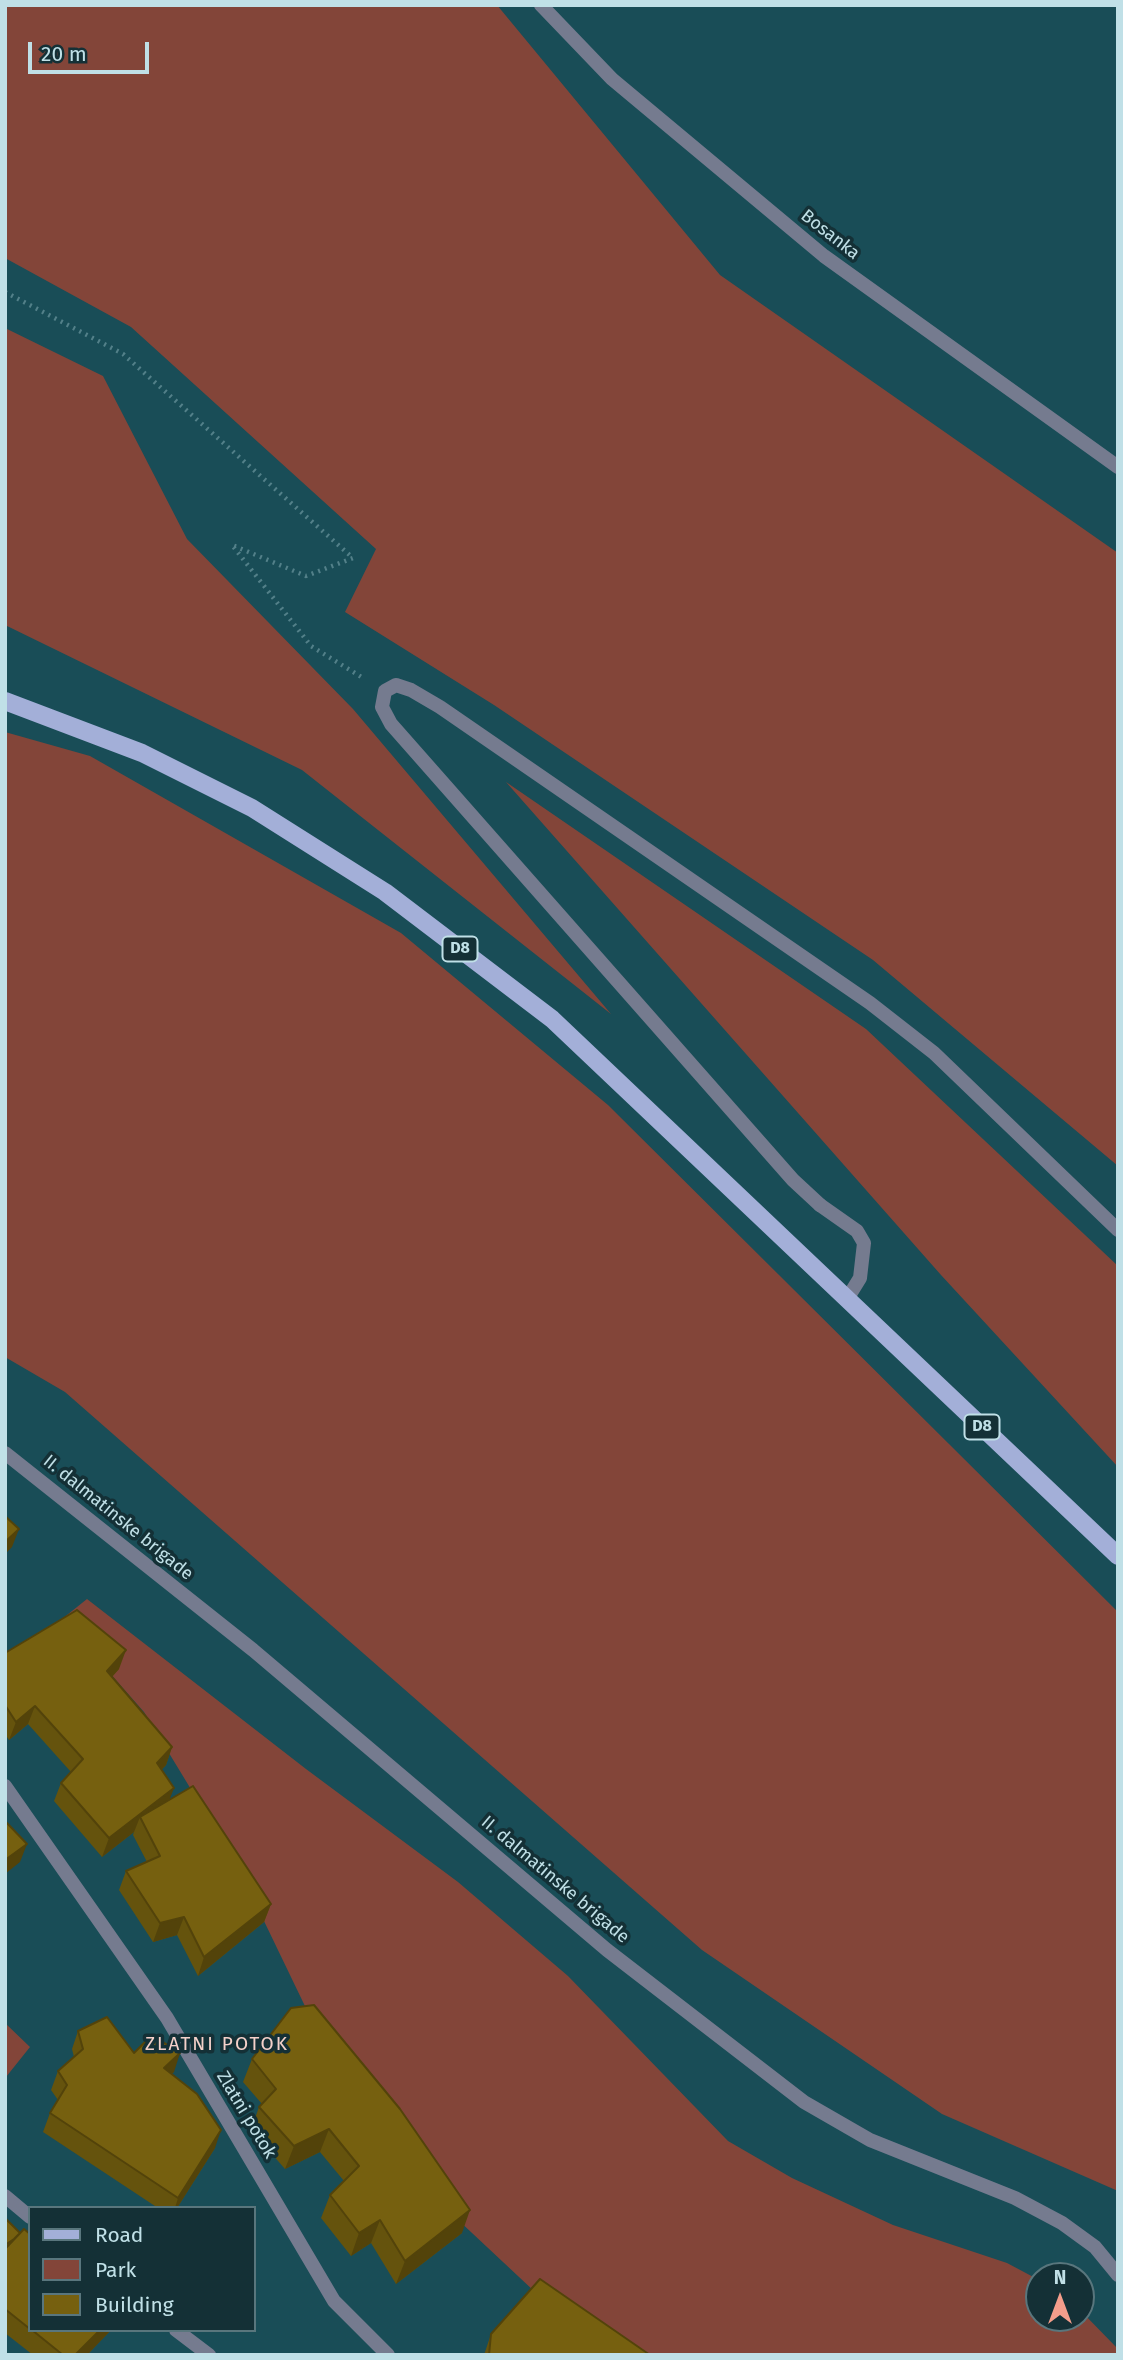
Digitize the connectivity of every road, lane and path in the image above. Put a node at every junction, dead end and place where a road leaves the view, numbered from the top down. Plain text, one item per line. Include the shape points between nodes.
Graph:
1 (541, 5) edge
2 (5, 292) edge
3 (1118, 467) edge
4 (385, 691) junction
5 (5, 701) edge
6 (1118, 1230) edge
7 (847, 1299) junction
8 (5, 1453) edge
9 (1118, 1556) edge
10 (5, 1786) edge
11 (5, 2196) edge
12 (28, 2215) edge
13 (1118, 2275) edge
14 (179, 2332) edge
15 (209, 2355) edge
16 (388, 2355) edge

1 - 3 street, Bosanka via 612,79 824,256
2 - 4 path via 123,354 353,558 306,576 232,545 311,646
4 - 6 street via 396,685 440,707 870,1003 934,1053
4 - 7 street via 383,707 391,724 793,1180 857,1231 864,1243 860,1278
5 - 7 main road, D8 via 154,759 252,808 385,892 552,1019
7 - 9 main road, D8
8 - 13 street, II. dalmatinske brigade via 253,1650 607,1950 804,2102 870,2140 1015,2198 1062,2223 1095,2248
10 - 16 street, Zlatni potok via 167,2018 334,2301
11 - 12 street
14 - 15 street

